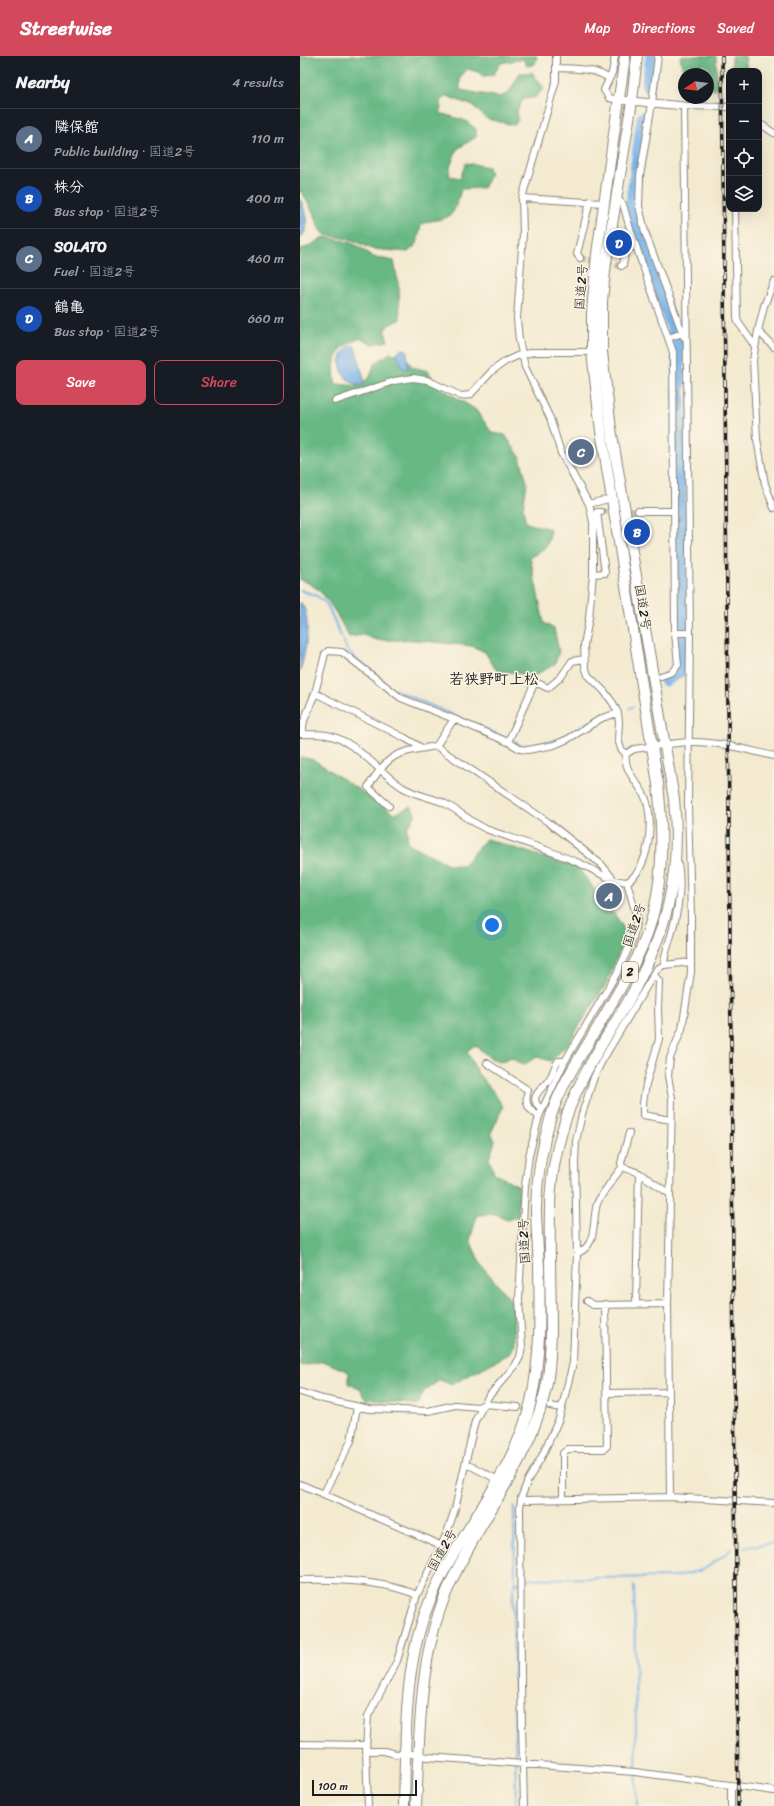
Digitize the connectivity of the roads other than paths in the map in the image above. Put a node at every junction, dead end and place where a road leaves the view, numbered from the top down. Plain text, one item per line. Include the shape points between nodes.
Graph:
1 (556, 56) edge
2 (615, 56) edge
3 (625, 56) edge
4 (637, 56) edge
5 (658, 56) edge
6 (556, 68) junction
7 (609, 79) junction
8 (620, 100) junction
9 (632, 101) junction
10 (652, 103) junction
11 (684, 106) junction
12 (726, 107) edge
13 (762, 125) edge
14 (774, 133) edge
15 (522, 198) junction
16 (616, 198) junction
17 (590, 201) junction
18 (603, 203) junction
19 (735, 212) edge
20 (636, 246) junction
21 (580, 258) dead end
22 (621, 266) dead end
23 (774, 281) edge
24 (758, 331) junction
25 (683, 333) junction
26 (668, 338) junction
27 (686, 340) junction
28 (754, 345) junction
29 (774, 347) edge
30 (592, 352) junction
31 (523, 354) junction
32 (335, 401) dead end
33 (612, 498) junction
34 (589, 504) junction
35 (774, 508) edge
36 (638, 511) tunnel mouth
37 (674, 511) junction
38 (601, 512) dead end
39 (593, 574) junction
40 (675, 633) junction
41 (689, 633) junction
42 (584, 659) junction
43 (661, 676) dead end
44 (315, 693) junction
45 (618, 713) junction
46 (454, 719) junction
47 (301, 734) edge
48 (509, 740) junction
49 (689, 742) junction
50 (665, 745) junction
51 (436, 746) junction
52 (652, 747) junction
53 (422, 748) junction
54 (626, 754) junction
55 (774, 756) edge
56 (380, 768) junction
57 (389, 806) dead end
58 (676, 856) junction
59 (614, 880) junction
60 (627, 882) junction
61 (691, 962) junction
62 (664, 965) junction
63 (654, 975) junction
64 (565, 1061) junction
65 (487, 1063) dead end
66 (541, 1109) dead end
67 (574, 1114) tunnel mouth
68 (582, 1114) junction
69 (539, 1116) junction
70 (671, 1120) junction
71 (629, 1133) dead end
72 (622, 1167) junction
73 (639, 1173) junction
74 (670, 1194) junction
75 (576, 1253) junction
76 (587, 1302) dead end
77 (605, 1304) junction
78 (636, 1304) junction
79 (668, 1304) junction
80 (300, 1392) edge
81 (668, 1392) junction
82 (607, 1393) junction
83 (484, 1404) junction
84 (550, 1406) dead end
85 (357, 1407) junction
86 (518, 1407) dead end
87 (562, 1408) junction
88 (466, 1465) junction
89 (498, 1480) junction
90 (300, 1484) edge
91 (324, 1493) junction
92 (670, 1497) junction
93 (521, 1498) junction
94 (563, 1500) junction
95 (774, 1503) edge
96 (440, 1546) junction
97 (300, 1580) edge
98 (417, 1595) junction
99 (300, 1744) edge
100 (366, 1748) junction
101 (406, 1753) junction
102 (419, 1756) junction
103 (521, 1764) junction
104 (731, 1784) junction
105 (774, 1791) edge
106 (368, 1806) edge
107 (404, 1806) edge
108 (416, 1806) edge
109 (524, 1806) edge
110 (731, 1806) edge

1 - 6 street
2 - 7 street
3 - 8 highway, 国道2号 / 2
4 - 9 highway, 国道2号 / 2
5 - 10 street
6 - 7 street via 582,69 604,75
6 - 15 street via 556,81
7 - 8 street via 604,87 604,94
8 - 9 street
8 - 18 highway, 国道2号 / 2
9 - 10 street
9 - 16 highway, 国道2号 / 2
10 - 11 street
10 - 25 street via 640,176 639,206 641,218
11 - 12 street
11 - 27 street
13 - 14 street
15 - 17 street
15 - 31 street via 523,234 517,319
16 - 20 street via 623,204
16 - 50 highway, 国道2号 / 2 via 602,301 605,390
17 - 18 street
17 - 21 street via 577,254
18 - 30 highway, 国道2号 / 2 via 594,284
19 - 28 street via 737,317
20 - 22 street via 626,248
20 - 26 street
23 - 24 street
24 - 28 street
24 - 29 street
25 - 26 street
25 - 27 street
26 - 37 street via 673,352
27 - 41 street
28 - 35 street via 756,439 765,484
30 - 31 street
30 - 33 highway, 国道2号 / 2
31 - 32 street via 506,361 492,371 470,395 461,396 427,380 413,378 394,381
31 - 34 street via 525,367 553,426 563,457
33 - 34 street
33 - 52 highway, 国道2号 / 2
34 - 39 street via 593,522
36 - 37 street
37 - 40 street
38 - 39 street via 597,512 605,573
39 - 42 street
40 - 41 street
40 - 43 street via 678,665 672,672
41 - 49 street
42 - 45 street via 588,675 604,691
42 - 48 street via 572,661 561,677 548,688 535,682
44 - 46 street via 325,654 328,651 342,652 401,698
44 - 47 street
44 - 53 street
45 - 48 street via 602,718 554,745 528,750 520,749
45 - 54 street via 618,739 621,749
46 - 48 street
46 - 51 street
47 - 56 street via 328,735 342,741
49 - 50 street
49 - 55 street via 704,742
49 - 61 street
50 - 52 street
50 - 58 highway, 国道2号 / 2 via 676,819
51 - 53 street
51 - 59 street via 548,822 602,865
52 - 54 street via 634,749
52 - 89 highway, 国道2号 / 2 via 662,816 658,890 642,946 626,980 565,1084 552,1112 543,1146 536,1208 539,1342 536,1377 524,1425
53 - 56 street via 399,753
54 - 60 street via 626,766 646,799 649,813 649,841 639,871
56 - 57 street via 368,787
56 - 59 street via 402,787 455,809 486,830 579,863
58 - 62 street via 679,872 677,906
58 - 102 highway, 国道2号 / 2 via 671,891 659,937 638,982 590,1063 560,1139 551,1189 550,1357 544,1396 525,1451 447,1590 428,1649
59 - 60 street
60 - 64 street via 637,918 633,939 617,973
61 - 62 street
61 - 70 street via 682,1029 668,1068 672,1098
62 - 63 street via 657,969
63 - 68 street via 602,1061
63 - 70 street via 659,981 659,1039 646,1084 643,1115
64 - 66 street via 558,1061 548,1082 536,1094 535,1099
64 - 69 street
65 - 69 street via 528,1090 526,1104
67 - 68 street
68 - 75 street via 576,1141 575,1162
69 - 83 street via 525,1186 519,1299 522,1346 520,1357
70 - 74 street
71 - 72 street
72 - 73 street
72 - 75 street via 597,1203 593,1233 587,1246
73 - 74 street
73 - 78 street
74 - 79 street
75 - 87 street via 575,1349
76 - 77 street via 593,1305
77 - 78 street
77 - 82 street
78 - 79 street
79 - 81 street
80 - 85 street
81 - 82 street
81 - 92 street
82 - 94 street via 606,1448 564,1450
83 - 85 street via 478,1407 455,1405 428,1412
83 - 86 street
83 - 88 street via 475,1421
84 - 87 street
85 - 91 street via 350,1441
87 - 93 street via 549,1444 528,1480
88 - 89 street
88 - 96 street via 455,1508
89 - 101 highway, 国道2号 / 2 via 453,1555 429,1602 412,1669
90 - 91 street
91 - 96 street
92 - 94 street
92 - 95 street
93 - 94 street
93 - 103 street
96 - 98 street
97 - 98 street via 360,1582
98 - 100 street via 402,1650 368,1716
99 - 100 street
100 - 101 street via 396,1754
100 - 106 street
101 - 102 street
101 - 107 highway, 国道2号 / 2
102 - 103 street
102 - 108 highway, 国道2号 / 2
103 - 104 street via 637,1773
103 - 109 street
104 - 105 street
104 - 110 street

